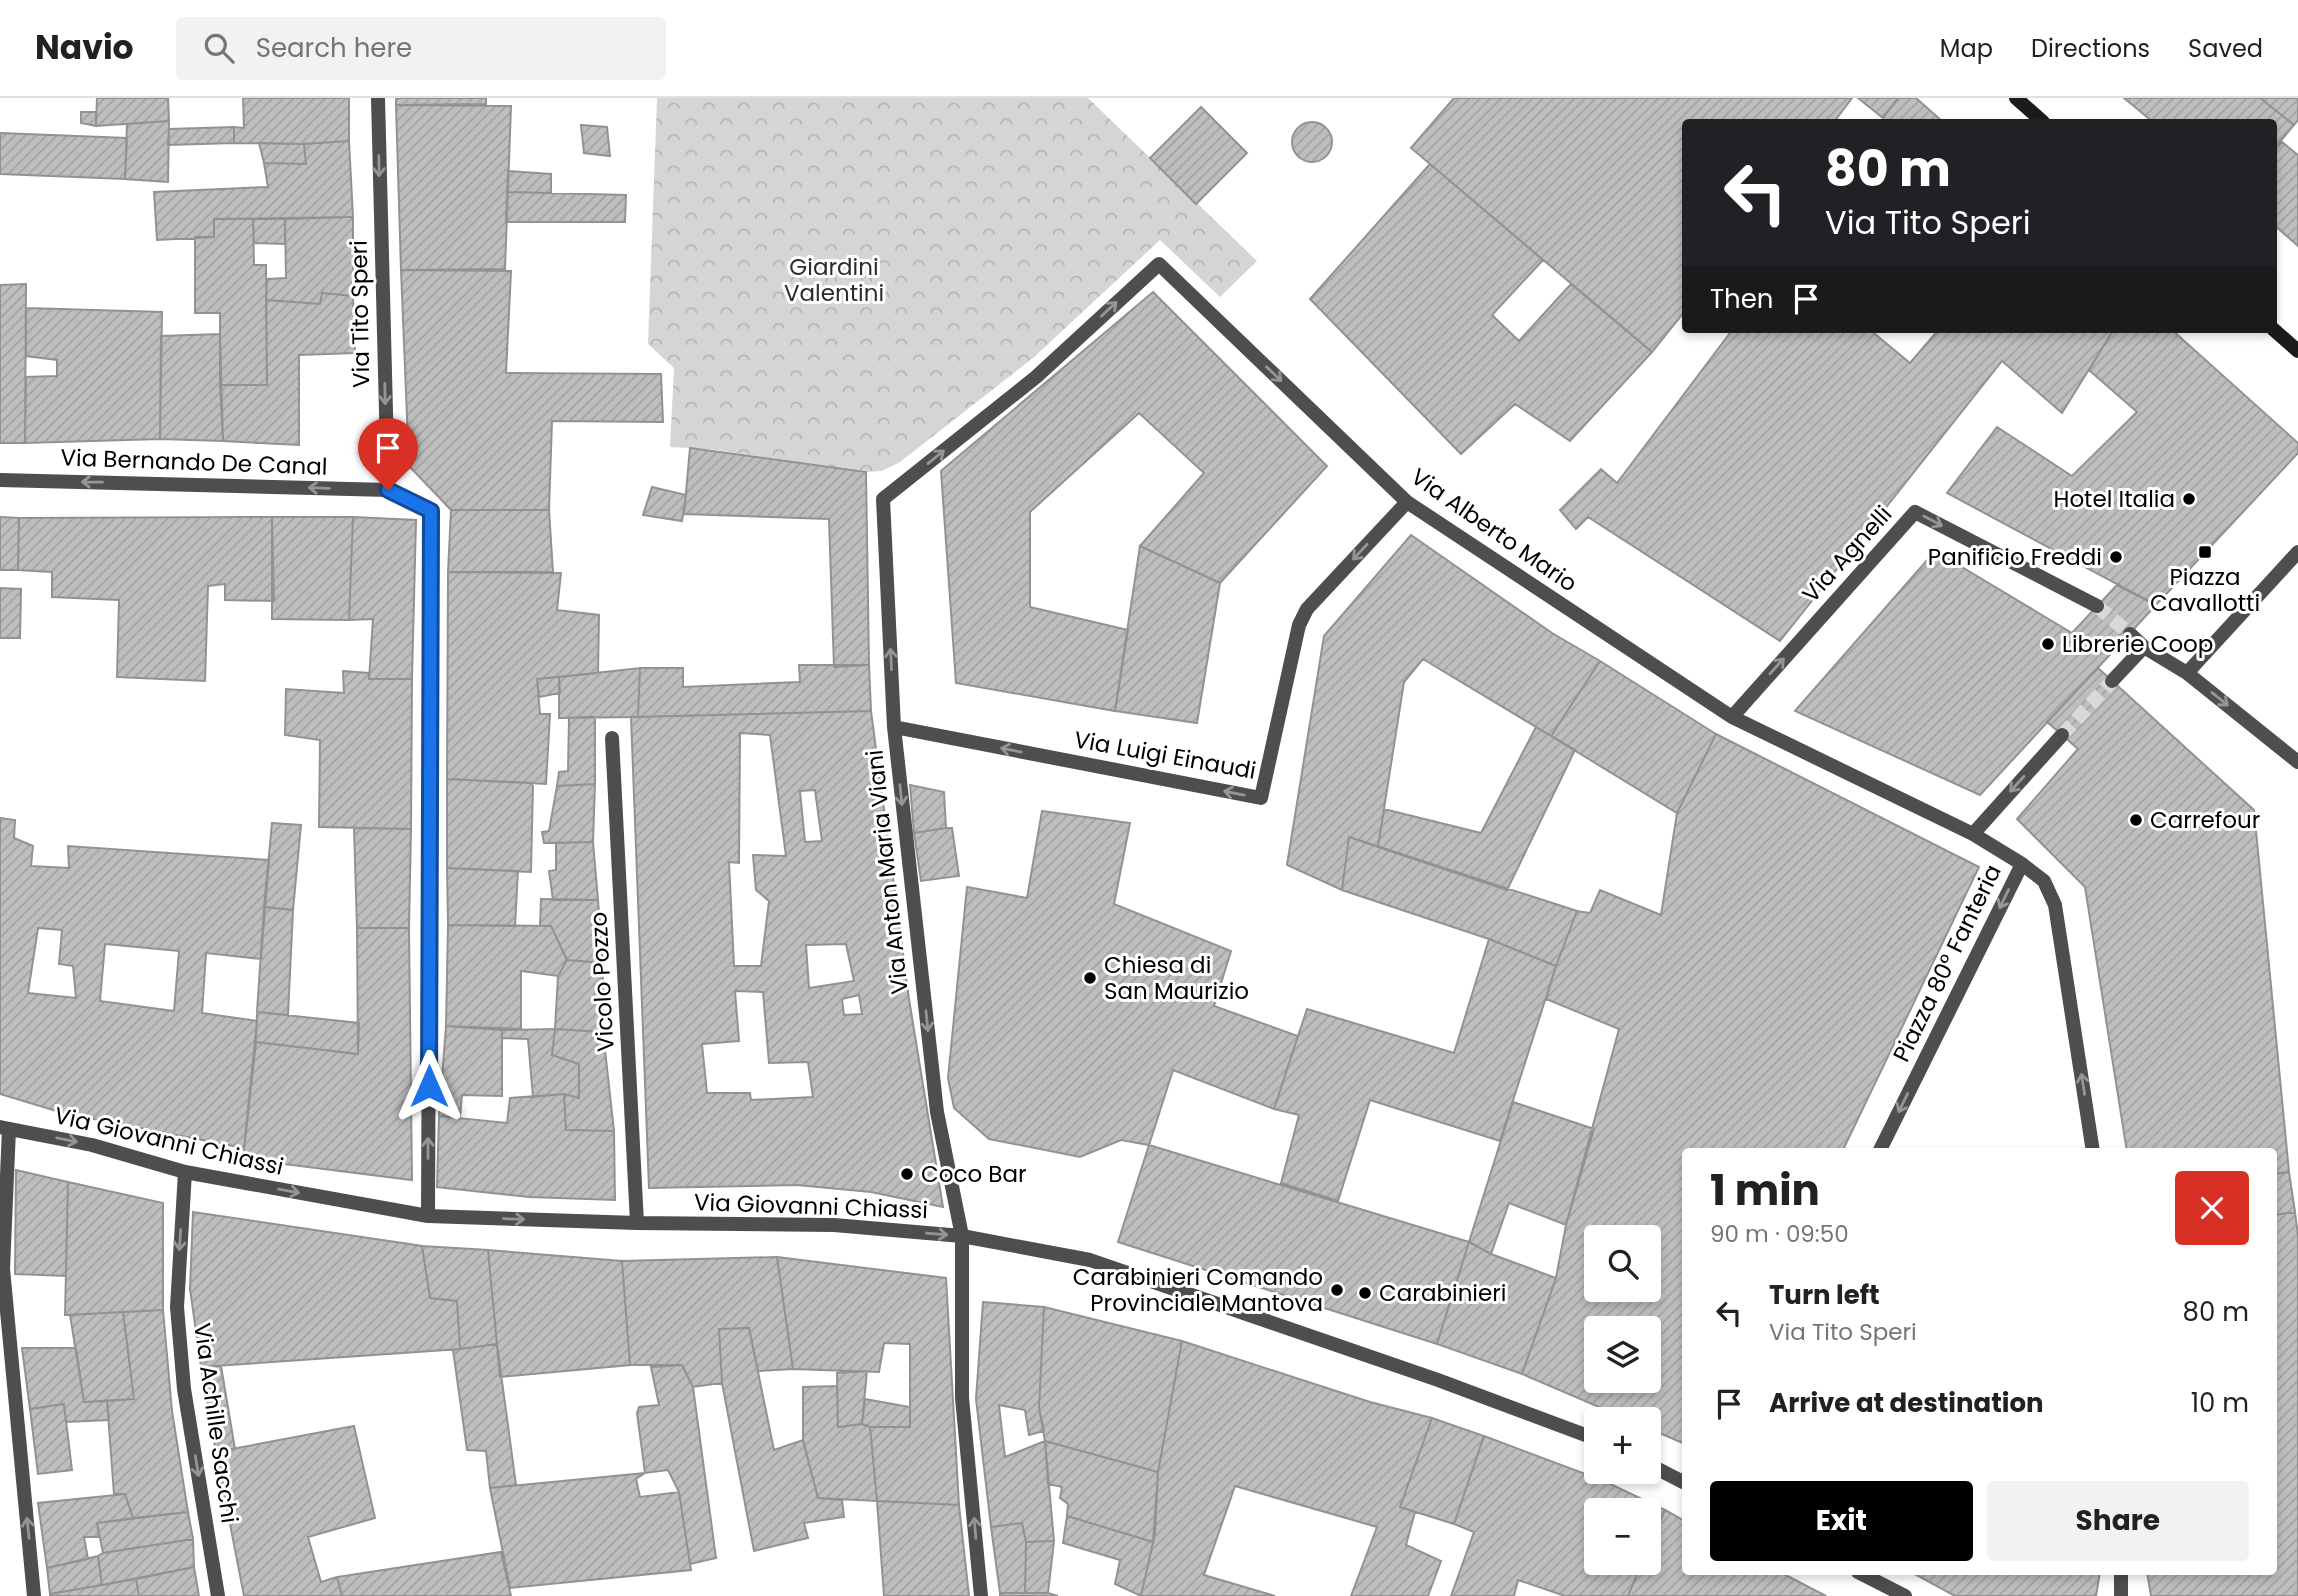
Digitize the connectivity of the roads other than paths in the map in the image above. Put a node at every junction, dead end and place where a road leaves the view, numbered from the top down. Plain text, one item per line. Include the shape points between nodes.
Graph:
1 (378, 98) edge
2 (2016, 98) edge
3 (2040, 119) edge
4 (2277, 333) edge
5 (2298, 351) edge
6 (0, 480) edge
7 (388, 490) junction
8 (883, 499) joint
9 (1408, 502) junction
10 (2298, 552) edge
11 (2097, 606) tunnel mouth
12 (2130, 634) tunnel mouth
13 (2144, 647) junction
14 (2187, 673) junction
15 (2112, 681) tunnel mouth
16 (1732, 717) junction
17 (894, 727) junction
18 (2062, 735) tunnel mouth
19 (612, 738) dead end
20 (2298, 762) edge
21 (1973, 834) junction
22 (2022, 864) junction
23 (5, 1128) edge
24 (1881, 1148) edge
25 (2092, 1148) edge
26 (185, 1172) junction
27 (428, 1216) junction
28 (636, 1223) junction
29 (962, 1236) junction
30 (1584, 1435) edge
31 (1661, 1471) edge
32 (1682, 1481) edge
33 (1863, 1575) edge
34 (2121, 1575) edge
35 (34, 1596) edge
36 (218, 1596) edge
37 (981, 1596) edge
38 (1905, 1596) edge
39 (2121, 1596) edge

1 -> 7 street, Via Tito Speri
2 - 3 street
4 - 5 street
7 -> 6 street, Via Bernando De Canal
27 -> 7 street via 431,511
8 -> 9 street, Via Alberto Mario via 1036,377 1159,264
17 -> 8 street, Via Anton Maria Viani
9 - 16 street, Via Alberto Mario
9 -> 17 street, Via Luigi Einaudi via 1307,609 1299,625 1261,798
10 - 14 street
16 -> 11 street, Via Agnelli via 1915,512
12 - 13 street
13 - 14 street
13 - 15 street
14 -> 20 street
16 - 21 street, Via Alberto Mario
17 -> 29 street, Via Anton Maria Viani via 937,1112
18 -> 21 street
19 - 28 street, Vicolo Pozzo
21 - 22 street, Via Alberto Mario
22 -> 24 street, Piazza 80° Fanteria
25 -> 22 street, Piazza 80° Fanteria via 2055,905 2045,881
23 -> 26 street, Via Giovanni Chiassi via 92,1145
35 -> 23 street via 3,1269
26 -> 27 street, Via Giovanni Chiassi
26 -> 36 street, Via Achille Sacchi via 177,1307 184,1389
27 -> 28 street, Via Giovanni Chiassi
28 -> 29 street, Via Giovanni Chiassi via 834,1225
29 - 30 street, Via Giovanni Chiassi via 1090,1260
37 -> 29 street, Via Anton Maria Viani via 962,1398
31 - 32 street
33 - 38 street
34 - 39 street

